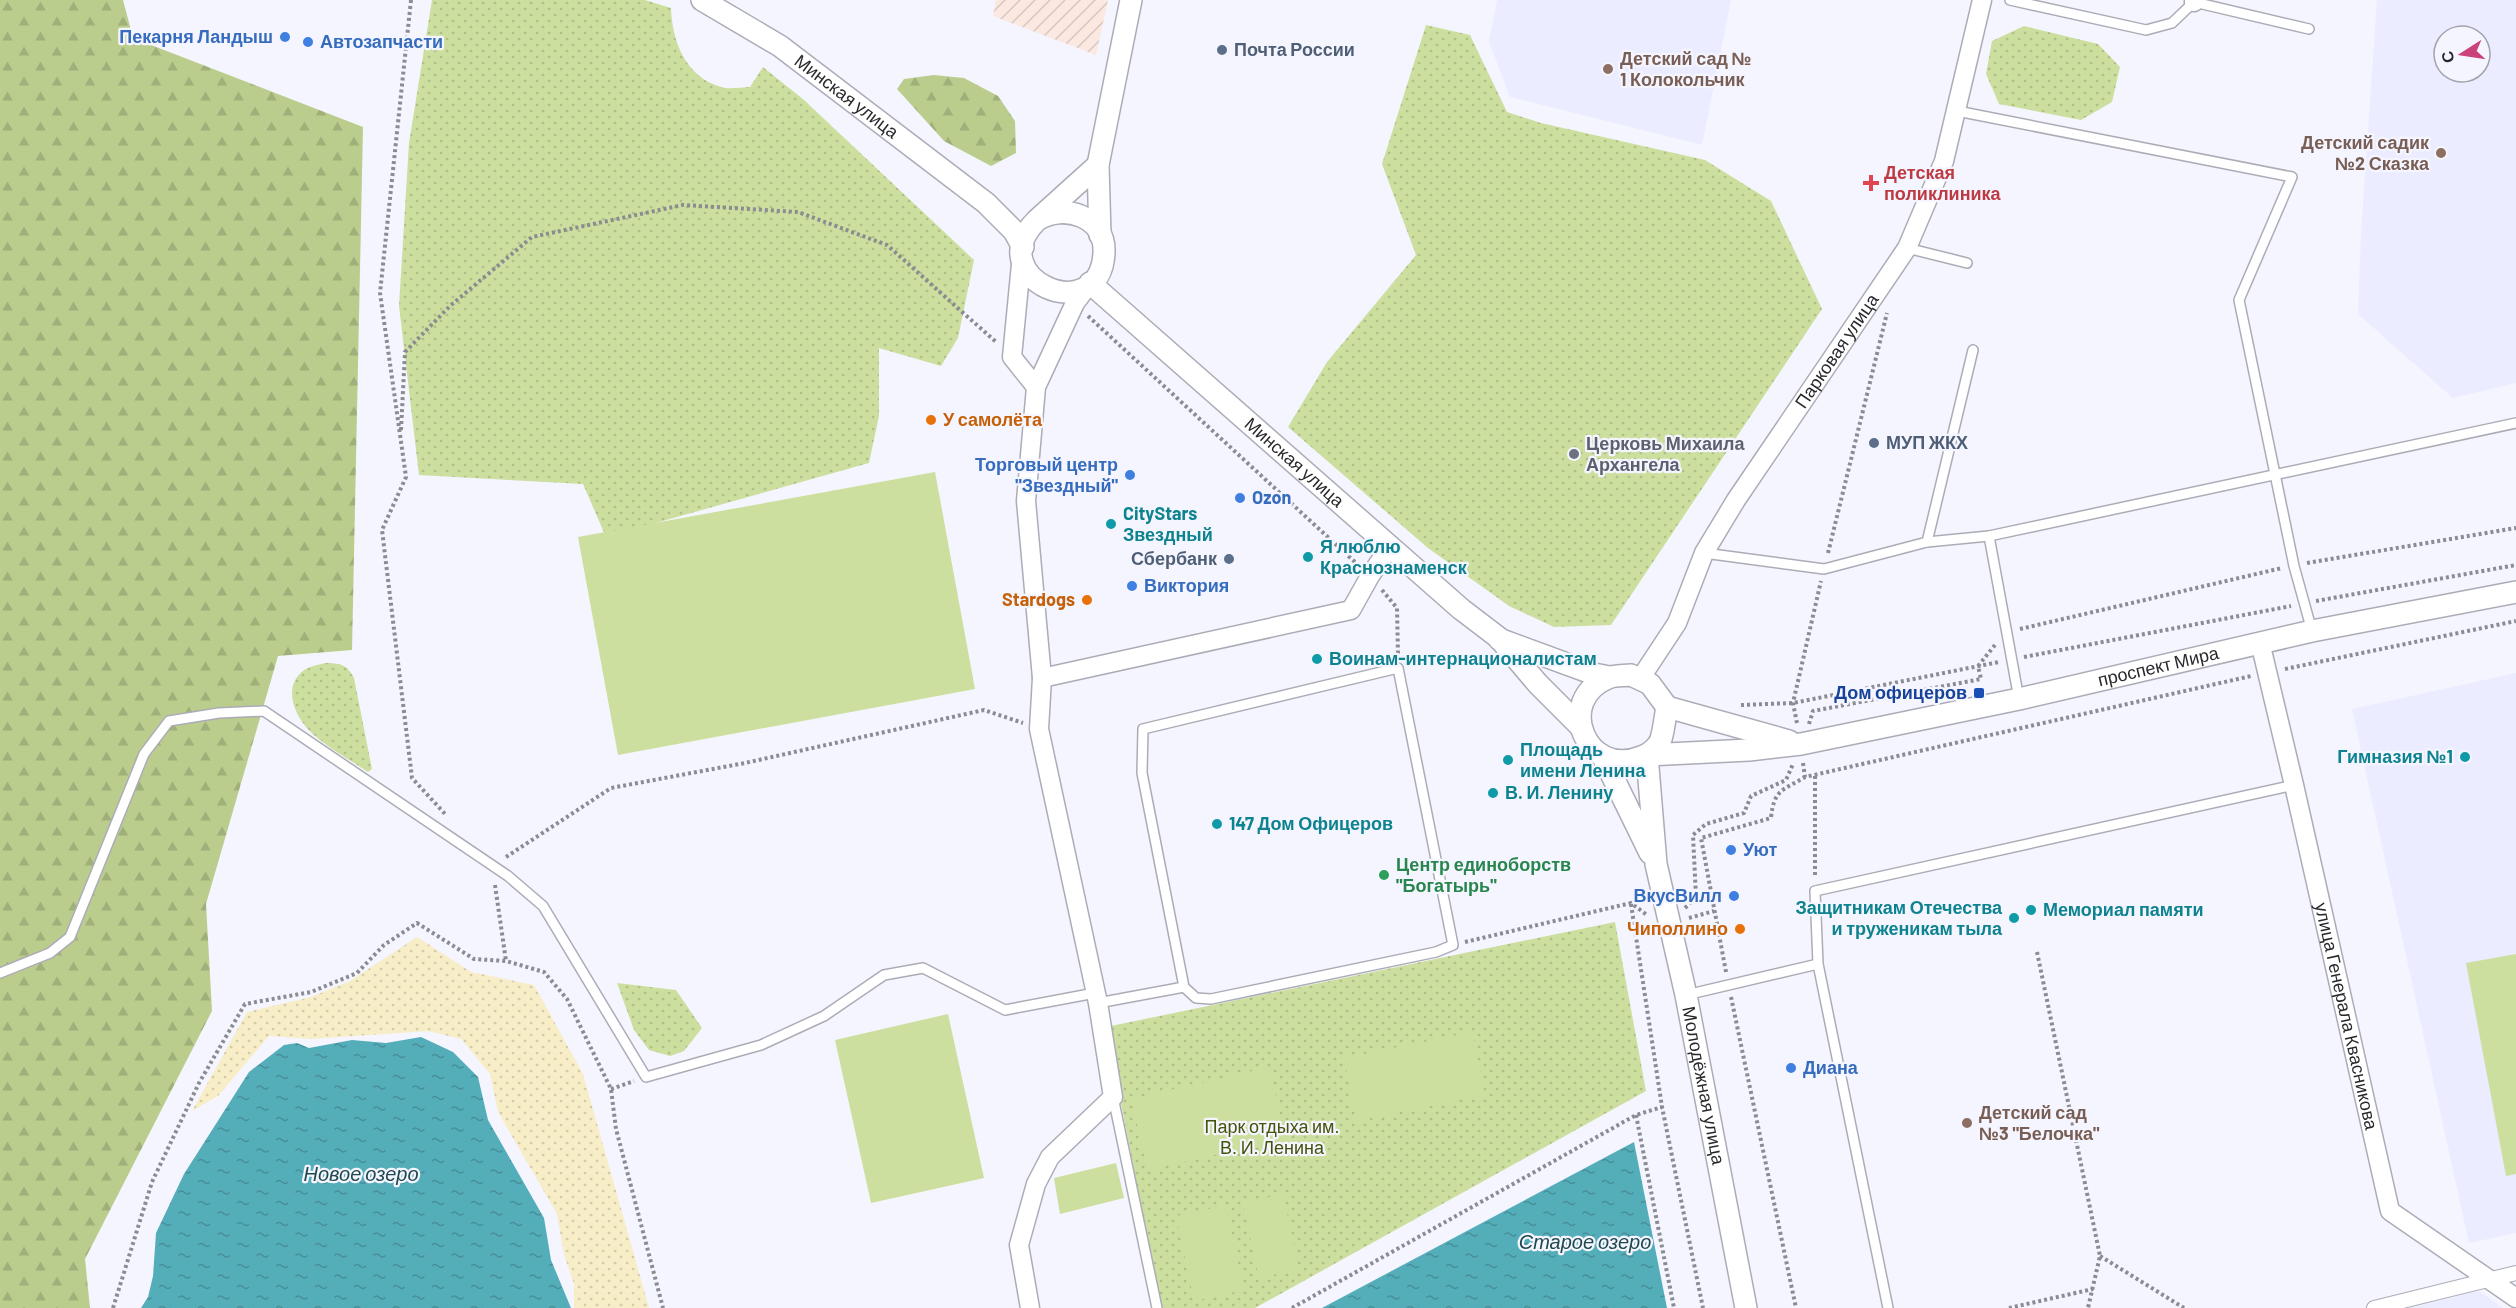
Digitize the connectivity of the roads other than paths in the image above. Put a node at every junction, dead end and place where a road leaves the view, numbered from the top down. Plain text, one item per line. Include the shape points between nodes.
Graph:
1 (702, 0) edge
2 (1131, 0) edge
3 (1982, 0) edge
4 (2010, 0) edge
5 (2195, 1) edge
6 (2309, 29) dead end
7 (1957, 111) junction
8 (1098, 165) junction
9 (986, 203) junction
10 (1035, 223) junction
11 (1101, 235) junction
12 (1907, 248) junction
13 (1023, 249) junction
14 (1967, 263) dead end
15 (1090, 283) junction
16 (1973, 350) dead end
17 (1036, 387) junction
18 (2516, 423) edge
19 (2275, 476) junction
20 (1989, 536) junction
21 (1926, 542) junction
22 (1390, 546) junction
23 (1704, 553) junction
24 (2516, 592) edge
25 (2312, 631) junction
26 (1499, 638) junction
27 (2260, 642) junction
28 (1609, 677) junction
29 (1042, 678) junction
30 (1640, 679) junction
31 (2019, 699) junction
32 (1667, 707) junction
33 (1580, 726) junction
34 (1801, 744) junction
35 (1647, 755) junction
36 (1603, 757) junction
37 (2294, 785) junction
38 (1656, 864) junction
39 (1818, 964) junction
40 (0, 973) edge
41 (1184, 987) junction
42 (1686, 995) junction
43 (1096, 998) junction
44 (1113, 1097) junction
45 (2516, 1273) edge
46 (2489, 1280) junction
47 (2516, 1298) edge
48 (1030, 1308) edge
49 (1157, 1308) edge
50 (1746, 1308) edge
51 (1888, 1308) edge
52 (2374, 1308) edge

1 - 9 street, Минская улица via 780,46
2 - 8 street
3 - 7 street, Парковая улица
4 - 5 lane via 2145,30 2172,23
5 - 6 lane
7 - 12 street, Парковая улица via 1944,162
7 - 19 lane via 2292,177 2240,300
8 - 10 street
8 - 11 street
9 - 10 street
9 - 13 street via 1014,231
10 - 11 street via 1057,212 1078,214
10 - 13 street
11 - 15 street via 1104,261
12 - 14 lane
12 - 23 street, Парковая улица
13 - 15 street via 1025,265 1041,286 1066,293
13 - 17 street via 1012,357
15 - 17 street via 1075,303
15 - 22 street, Минская улица
16 - 21 lane
17 - 29 street via 1026,501
18 - 19 lane
19 - 20 lane
19 - 25 lane
20 - 21 lane
20 - 31 lane
21 - 23 lane via 1824,569
22 - 26 street, Минская улица
22 - 29 street via 1351,610
23 - 30 street, Парковая улица via 1677,623
24 - 25 street, проспект Мира
25 - 27 street, проспект Мира
26 - 28 street, Минская улица
26 - 33 street, Минская улица
27 - 31 street, проспект Мира
27 - 37 street, улица Генерала Квасникова
28 - 30 street via 1631,675
28 - 33 street via 1591,689 1583,702
29 - 43 street via 1039,729
30 - 32 street via 1650,684
31 - 34 street, проспект Мира
32 - 34 street, проспект Мира
32 - 35 street via 1661,741
33 - 36 street via 1588,744
34 - 35 street, проспект Мира
35 - 36 street via 1617,762
35 - 38 street, Молодёжная улица
36 - 38 street, Молодёжная улица
37 - 39 lane via 1815,891
37 - 46 street, улица Генерала Квасникова via 2390,1211
38 - 42 street, Молодёжная улица
39 - 42 lane
39 - 51 lane
40 - 43 lane via 50,953 70,937 144,754 169,721 264,711 493,866 543,906 646,1077 761,1046 824,1016 884,975 923,968 1005,1010
41 - 41 lane via 1142,773 1143,729 1398,668 1453,945 1436,952 1211,999 1196,998
41 - 43 lane
42 - 50 street, Молодёжная улица
43 - 44 street
44 - 48 street via 1050,1157 1036,1184 1019,1245
44 - 49 lane
45 - 46 street
46 - 47 street, улица Генерала Квасникова
46 - 52 street

